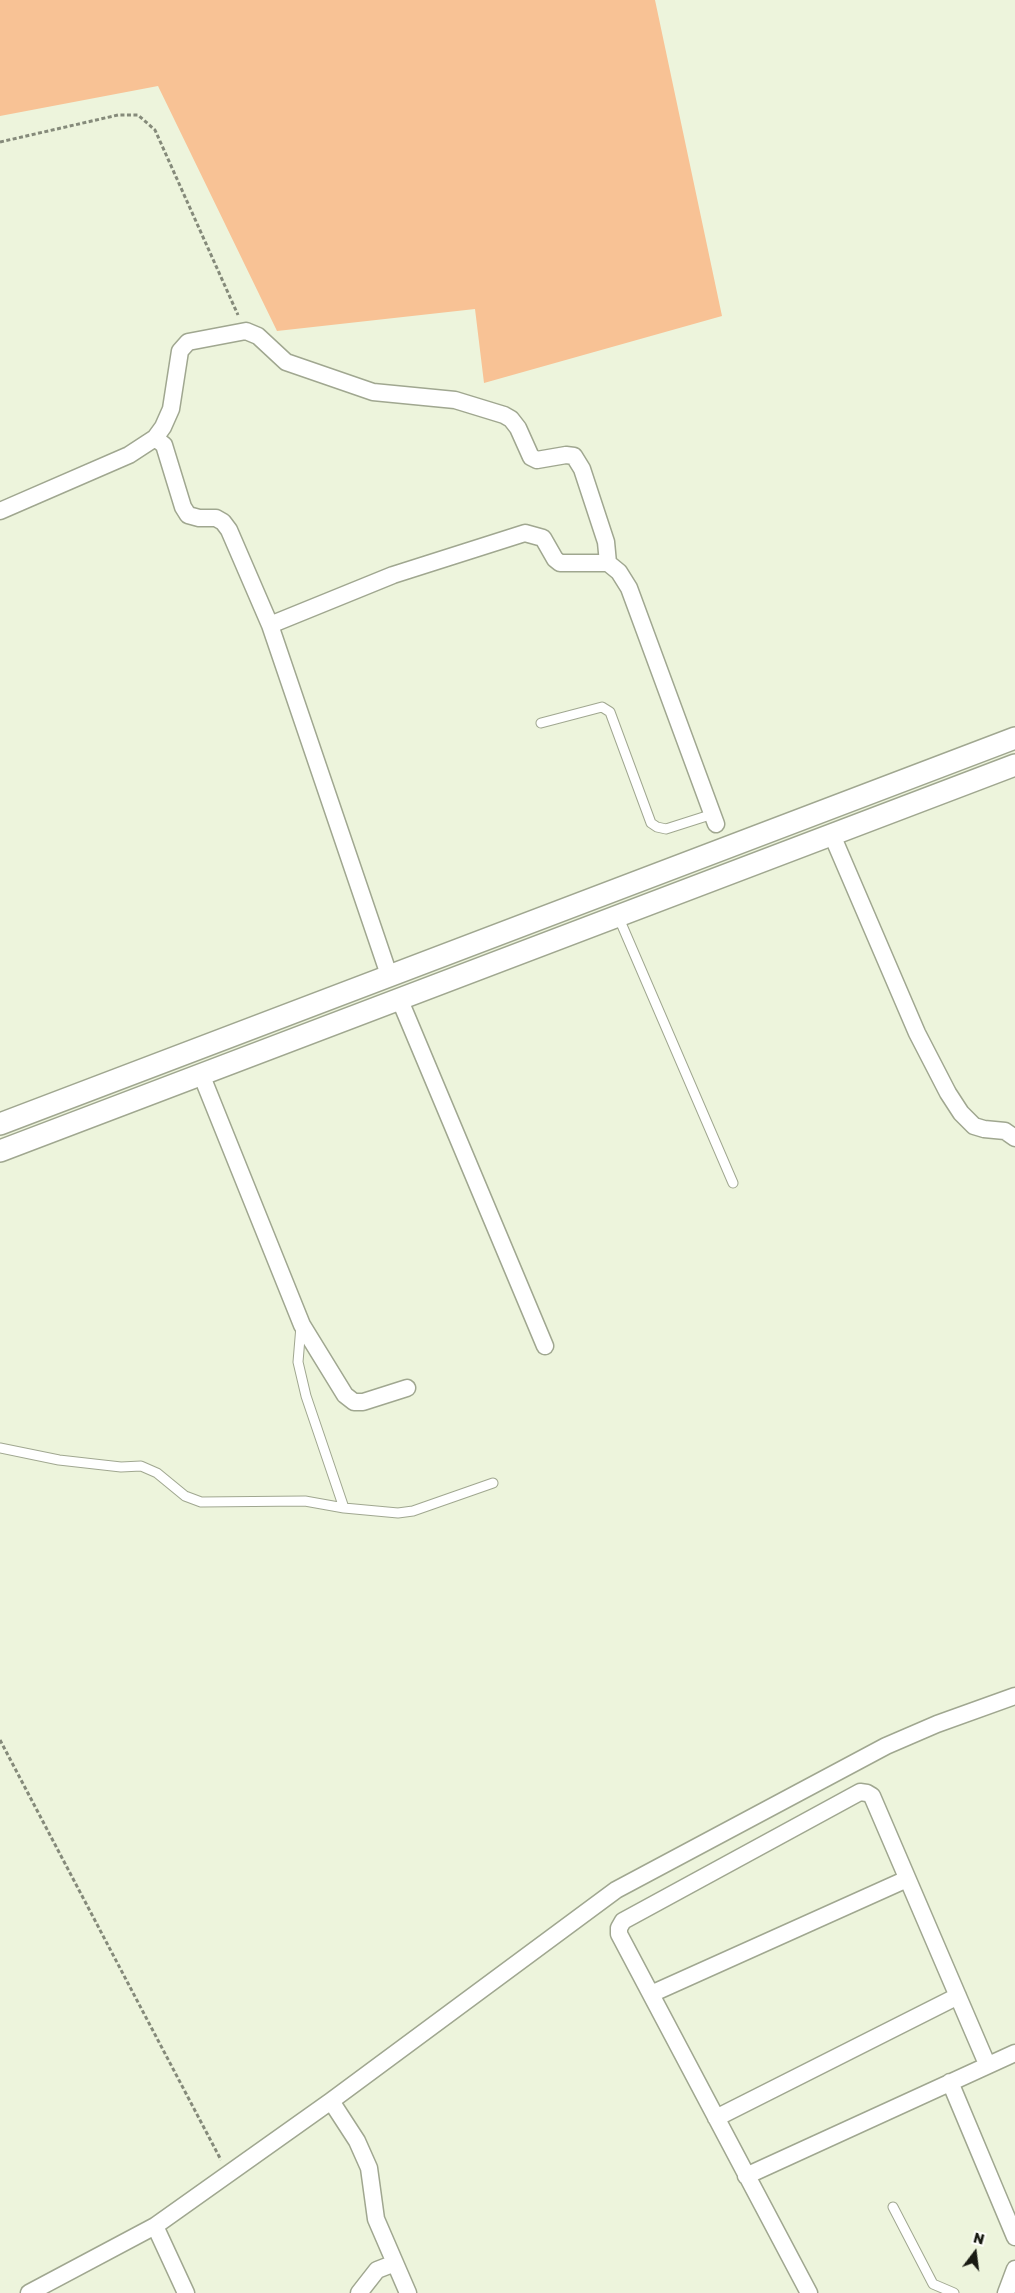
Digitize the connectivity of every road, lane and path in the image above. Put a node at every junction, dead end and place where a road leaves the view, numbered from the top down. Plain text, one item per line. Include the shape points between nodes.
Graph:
1 (0, 142) edge
2 (246, 331) junction
3 (155, 438) junction
4 (0, 511) edge
5 (608, 563) junction
6 (270, 625) junction
7 (542, 723) dead end
8 (1015, 738) edge
9 (1015, 765) edge
10 (715, 819) joint
11 (832, 835) junction
12 (618, 916) junction
13 (389, 975) junction
14 (399, 998) junction
15 (201, 1074) junction
16 (0, 1124) edge
17 (1012, 1129) edge
18 (0, 1151) edge
19 (733, 1182) dead end
20 (302, 1325) junction
21 (545, 1346) dead end
22 (407, 1388) dead end
23 (0, 1448) edge
24 (493, 1484) dead end
25 (344, 1508) junction
26 (1015, 1696) edge
27 (0, 1740) edge
28 (907, 1879) junction
29 (651, 1994) junction
30 (958, 1996) junction
31 (1015, 2053) edge
32 (987, 2064) junction
33 (950, 2082) junction
34 (330, 2101) junction
35 (716, 2118) junction
36 (228, 2174) junction
37 (746, 2176) junction
38 (893, 2207) dead end
39 (1012, 2215) edge
40 (155, 2226) junction
41 (1015, 2236) edge
42 (395, 2263) junction
43 (1015, 2269) edge
44 (30, 2293) edge
45 (186, 2293) edge
46 (359, 2293) edge
47 (408, 2293) edge
48 (809, 2293) edge
49 (954, 2293) edge
50 (1006, 2293) edge

1 - 2 path via 118,115 138,115 155,130
2 - 3 street via 188,342 180,351 171,409
2 - 5 street via 258,336 286,362 373,392 455,400 504,415 518,428 531,457 537,460 574,456 582,469 606,542
3 - 4 street via 129,455
3 - 6 street via 164,445 188,515 216,518 229,530
5 - 6 street via 560,563 554,559 543,538 525,533 393,575
5 - 10 street via 619,572 629,588
6 - 13 street
7 - 10 lane via 602,707 610,712 650,823 666,829
8 - 13 street
9 - 11 street
11 - 12 street
11 - 17 street via 917,1033 948,1093 974,1126
12 - 14 street
12 - 19 lane
13 - 16 street
14 - 15 street
14 - 21 street
15 - 18 street
15 - 20 street
20 - 22 street via 345,1395 354,1402
20 - 25 lane via 298,1362 306,1396
23 - 25 lane via 59,1460 141,1466 157,1472 186,1496 201,1502 305,1501
24 - 25 lane via 398,1514
26 - 34 street via 886,1746 616,1890
27 - 36 path
28 - 29 street
28 - 29 street via 872,1796 860,1792 622,1921 619,1934
28 - 30 street
29 - 35 street
30 - 32 street
30 - 35 street
31 - 32 street
32 - 33 street
33 - 37 street
33 - 39 street
34 - 36 street
34 - 42 street via 357,2141 369,2168 376,2219
35 - 37 street
36 - 40 street
37 - 48 street
38 - 49 lane via 933,2284
39 - 41 street
40 - 44 street
40 - 45 street
42 - 46 street via 377,2270
42 - 47 street
43 - 50 street

